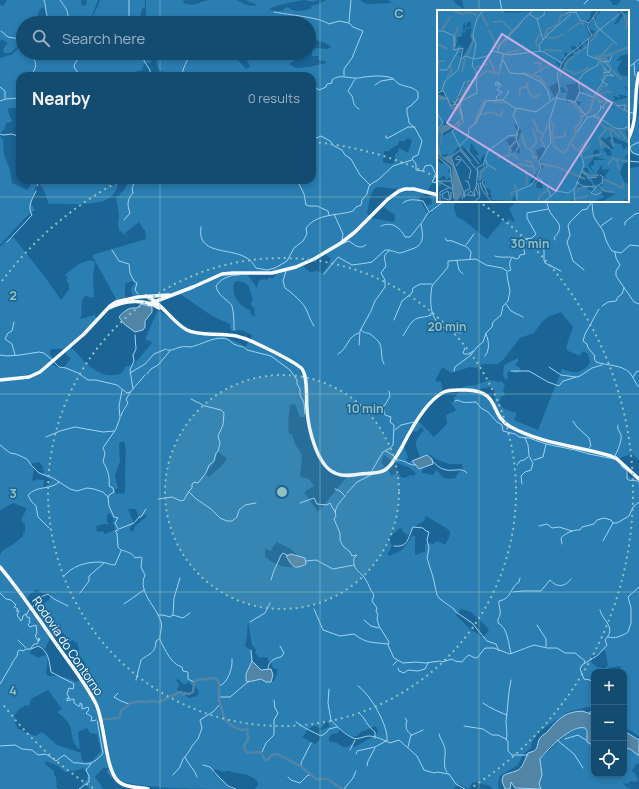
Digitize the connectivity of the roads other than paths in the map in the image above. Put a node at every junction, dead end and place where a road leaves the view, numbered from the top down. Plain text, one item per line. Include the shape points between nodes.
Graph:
1 (639, 73) edge
2 (629, 138) edge
3 (437, 195) edge
4 (177, 294) junction
5 (166, 298) junction
6 (149, 300) junction
7 (140, 302) junction
8 (114, 305) junction
9 (162, 308) junction
10 (170, 316) junction
11 (0, 380) edge
12 (639, 479) edge
13 (0, 567) edge
14 (148, 789) edge

1 - 2 main road via 636,120
3 - 4 main road via 414,189 402,190 391,196 345,240 291,269 272,273 222,274
4 - 5 main road
4 - 6 main road
5 - 6 main road
5 - 9 main road
6 - 7 main road
6 - 7 main road via 138,298
6 - 8 main road via 128,299
6 - 9 main road
6 - 10 main road
7 - 8 main road
8 - 11 main road via 40,372 29,377
9 - 10 main road
10 - 12 main road via 188,330 244,338 300,367 305,377 307,416 311,432 324,464 338,475 384,470 394,462 415,424 434,399 445,392 469,390 481,392 489,397 502,420 510,427 548,442 611,456
13 - 14 main road, Rodovia do Contorno via 96,704 114,776 121,783

